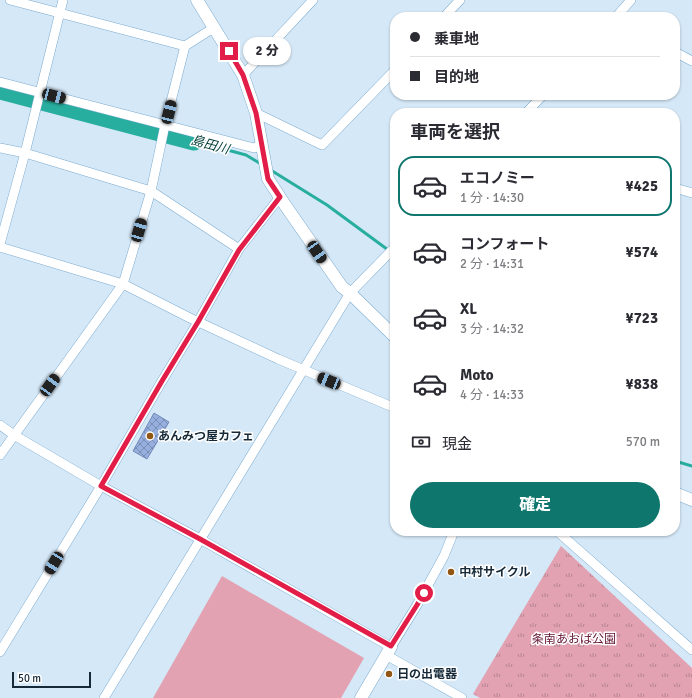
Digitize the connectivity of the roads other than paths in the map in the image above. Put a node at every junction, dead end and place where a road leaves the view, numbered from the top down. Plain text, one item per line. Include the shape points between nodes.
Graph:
1 (10, 0) edge
2 (63, 0) edge
3 (197, 0) edge
4 (313, 0) edge
5 (460, 0) edge
6 (631, 0) edge
7 (449, 12) edge
8 (620, 12) edge
9 (60, 13) junction
10 (215, 27) junction
11 (185, 46) junction
12 (680, 55) edge
13 (692, 61) edge
14 (243, 75) junction
15 (390, 75) edge
16 (0, 82) edge
17 (40, 93) junction
18 (538, 100) edge
19 (531, 108) edge
20 (256, 113) junction
21 (165, 125) junction
22 (262, 145) junction
23 (0, 148) edge
24 (25, 153) junction
25 (680, 189) edge
26 (151, 191) junction
27 (692, 193) edge
28 (280, 197) junction
29 (0, 246) edge
30 (239, 250) junction
31 (390, 252) edge
32 (123, 284) junction
33 (350, 293) junction
34 (198, 322) junction
35 (390, 332) edge
36 (303, 370) junction
37 (390, 406) edge
38 (0, 425) edge
39 (14, 436) junction
40 (0, 455) edge
41 (101, 486) junction
42 (680, 495) edge
43 (692, 500) edge
44 (452, 536) edge
45 (563, 536) edge
46 (200, 539) junction
47 (692, 650) edge
48 (388, 651) junction
49 (0, 652) edge
50 (104, 698) edge
51 (361, 698) edge
52 (462, 698) edge

1 - 9 street
2 - 9 street
3 - 10 street
4 - 14 street
5 - 7 street
6 - 8 street
9 - 11 street
9 - 17 street
10 - 11 street
10 - 14 street
11 - 21 street
12 - 13 street
14 - 20 street
15 - 20 street via 322,145
16 - 17 street
17 - 21 street
17 - 24 street
18 - 19 street
20 - 22 street
21 - 22 street via 254,148
21 - 26 street
22 - 28 street via 268,179
23 - 24 street
24 - 26 street
24 - 29 street
25 - 27 street
26 - 30 street
26 - 32 street
28 - 30 street
28 - 33 street via 342,287
29 - 32 street
30 - 34 street
31 - 33 street
32 - 34 street
32 - 39 street
33 - 35 street
33 - 36 street
34 - 36 street
34 - 41 street
36 - 37 street
36 - 46 street
38 - 39 street
39 - 40 street
39 - 41 street
41 - 46 street
41 - 49 street
42 - 43 street
44 - 48 street via 438,568
45 - 47 street
46 - 48 street
46 - 50 street
48 - 51 street
48 - 52 street

